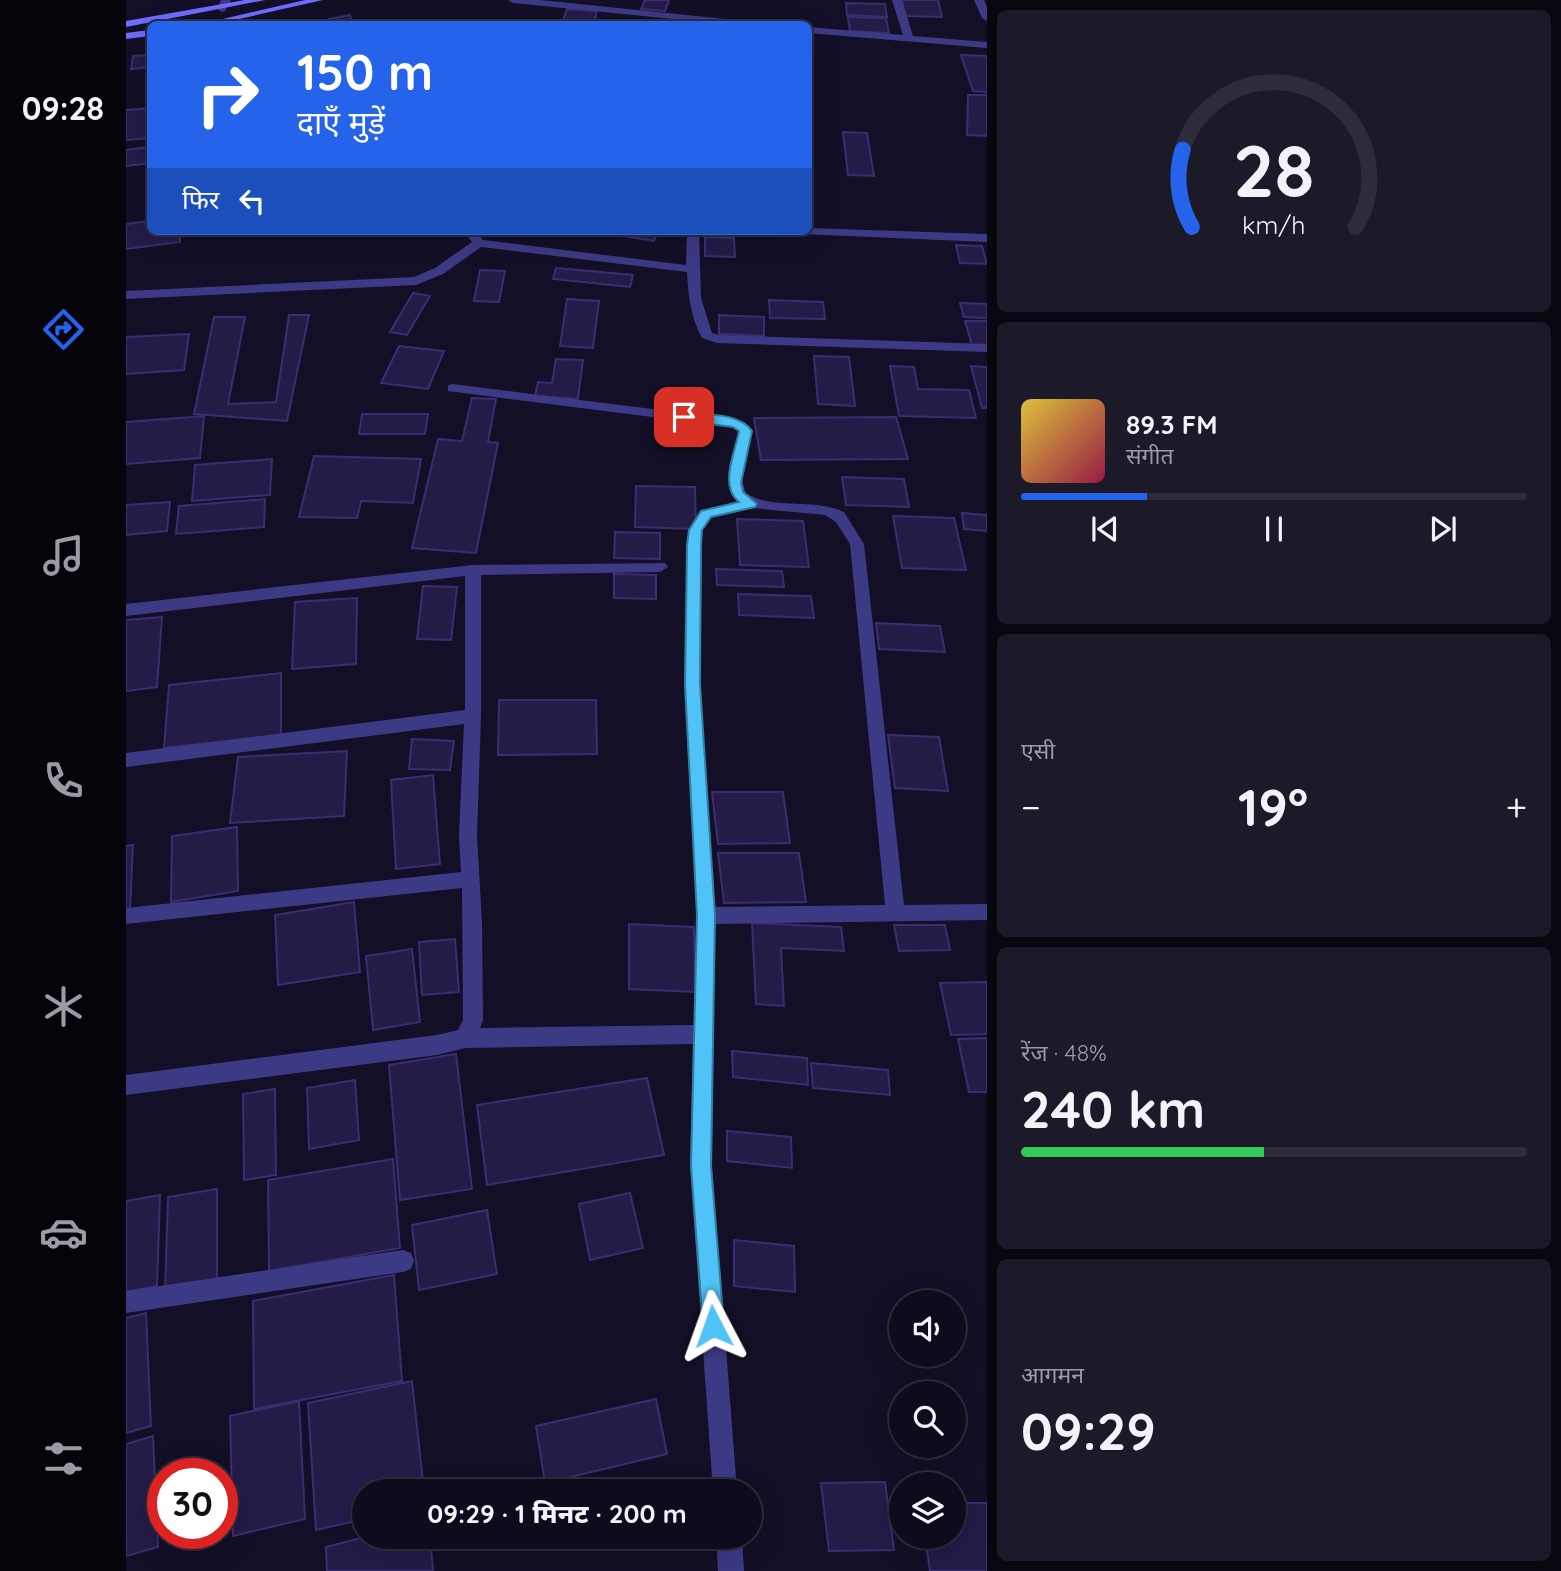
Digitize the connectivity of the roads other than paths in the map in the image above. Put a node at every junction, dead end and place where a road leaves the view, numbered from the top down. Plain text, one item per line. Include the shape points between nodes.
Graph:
1 (260, 0) edge
2 (318, 0) edge
3 (513, 0) edge
4 (897, 0) edge
5 (979, 0) edge
6 (224, 4) edge
7 (987, 18) edge
8 (224, 21) edge
9 (680, 21) edge
10 (126, 24) edge
11 (812, 30) edge
12 (147, 33) edge
13 (126, 36) edge
14 (909, 38) junction
15 (987, 45) edge
16 (812, 231) edge
17 (473, 235) edge
18 (693, 235) edge
19 (987, 238) edge
20 (479, 243) junction
21 (692, 269) junction
22 (126, 295) edge
23 (987, 348) edge
24 (453, 388) dead end
25 (750, 504) junction
26 (660, 567) dead end
27 (473, 570) junction
28 (126, 610) edge
29 (473, 716) junction
30 (126, 760) edge
31 (471, 880) junction
32 (987, 912) edge
33 (895, 913) junction
34 (126, 916) edge
35 (706, 916) junction
36 (704, 1034) junction
37 (465, 1038) junction
38 (126, 1085) edge
39 (403, 1261) dead end
40 (126, 1302) edge
41 (724, 1479) edge
42 (730, 1549) edge
43 (731, 1571) edge

1 - 6 main road
2 - 8 main road
3 - 9 street
4 - 14 street
5 - 7 street
6 - 10 main road
11 - 14 street
12 - 13 main road
14 - 15 street
16 - 19 street
17 - 20 street
18 - 21 street
20 - 21 street
20 - 22 street via 416,281
21 - 23 street via 701,324 707,335 717,339
24 - 25 street via 736,423 746,431 734,483 737,494
25 - 33 street via 816,508 839,516 857,544
25 - 35 street via 706,514 695,530 692,684
26 - 27 street
27 - 28 street
27 - 29 street
29 - 30 street
29 - 31 street via 468,836
31 - 34 street
31 - 37 street via 473,1021
32 - 33 street
33 - 35 street
35 - 36 street
36 - 37 street
36 - 41 street via 701,1166
37 - 38 street
39 - 40 street
42 - 43 street

